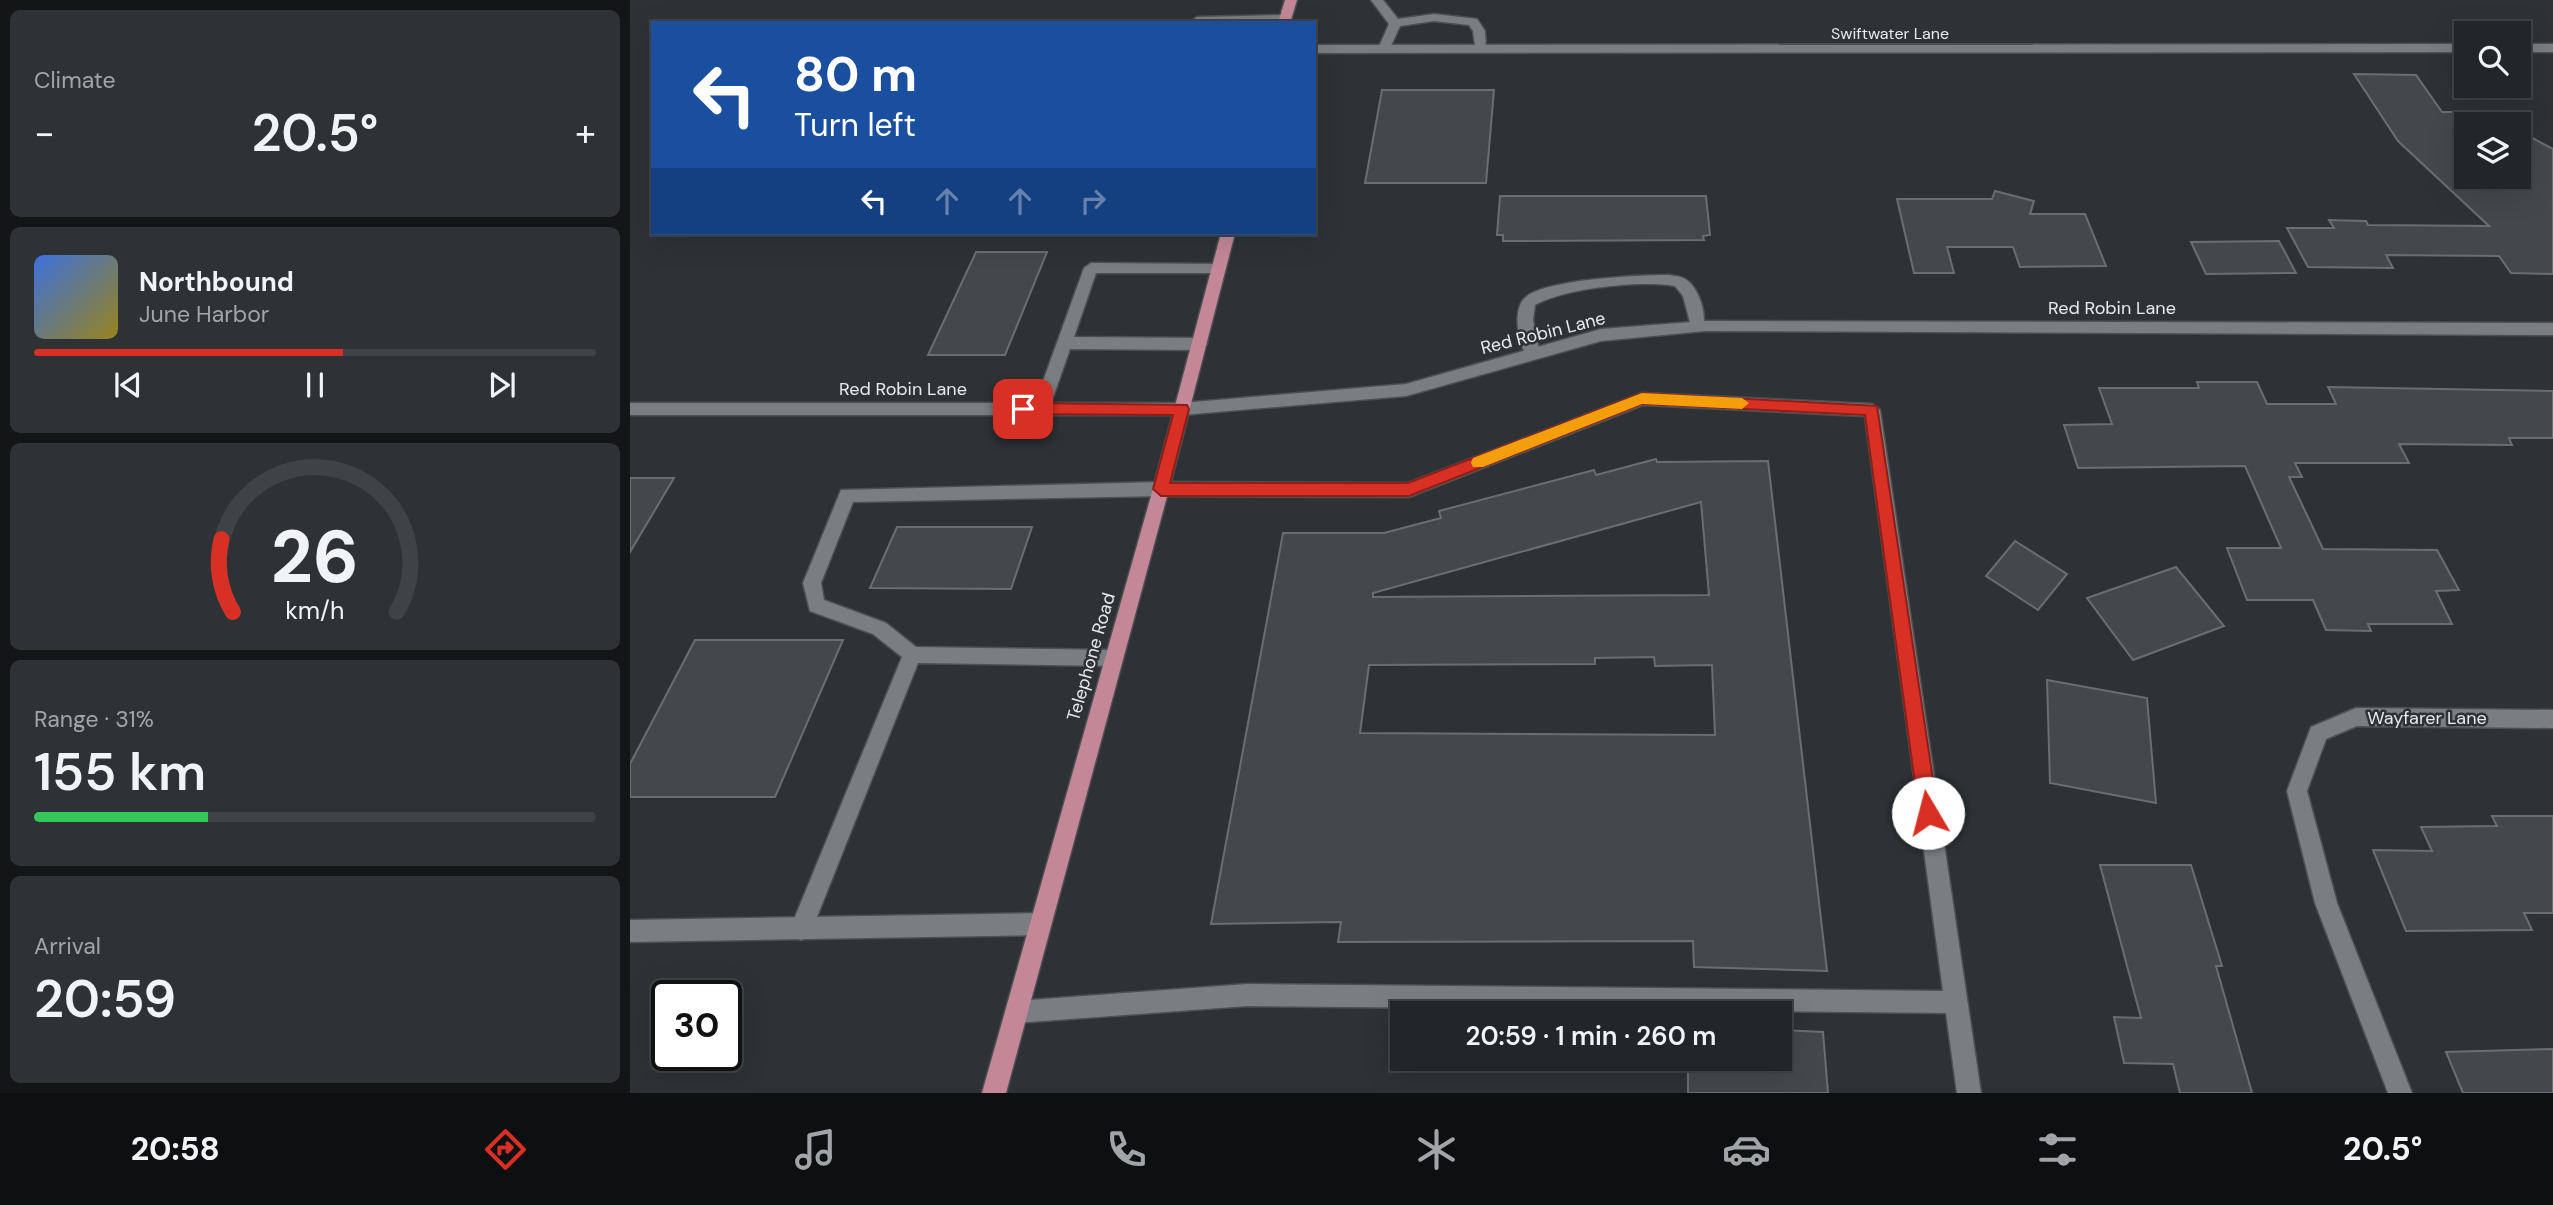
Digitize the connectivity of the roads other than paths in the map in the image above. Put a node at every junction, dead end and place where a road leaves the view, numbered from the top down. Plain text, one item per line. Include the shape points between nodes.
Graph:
1 (1291, 0) edge
2 (1377, 0) edge
3 (1285, 21) edge
4 (1395, 24) junction
5 (2454, 48) edge
6 (2531, 48) edge
7 (2553, 48) edge
8 (1316, 49) edge
9 (1384, 49) junction
10 (1480, 49) junction
11 (1227, 235) edge
12 (1219, 268) junction
13 (1697, 326) junction
14 (2553, 329) edge
15 (1065, 343) junction
16 (1199, 344) junction
17 (1532, 354) junction
18 (630, 409) edge
19 (1041, 409) junction
20 (1182, 409) junction
21 (1161, 489) junction
22 (912, 655) junction
23 (1112, 659) junction
24 (2553, 719) edge
25 (1040, 924) junction
26 (801, 929) junction
27 (630, 932) edge
28 (1955, 1002) junction
29 (1016, 1013) junction
30 (994, 1093) edge
31 (1969, 1093) edge
32 (2400, 1093) edge

1 - 3 main road
2 - 4 street
4 - 9 street
4 - 10 street via 1463,19 1473,22 1479,31
5 - 10 street, Swiftwater Lane
6 - 7 street
8 - 9 street, Swiftwater Lane
9 - 10 street, Swiftwater Lane
11 - 12 main road, Telephone Road
12 - 15 street via 1091,268
12 - 16 main road, Telephone Road
13 - 14 street, Red Robin Lane
13 - 17 street, Red Robin Lane via 1601,335
13 - 17 street via 1687,290 1678,282 1661,279 1569,287 1529,302 1525,313
15 - 16 street
15 - 19 street
16 - 20 main road, Telephone Road
17 - 20 street, Red Robin Lane via 1406,390
18 - 19 street, Red Robin Lane
19 - 20 street, Red Robin Lane
20 - 21 main road, Telephone Road
21 - 22 street via 847,495 812,583 816,605 871,623 897,637
21 - 23 main road, Telephone Road
21 - 28 street via 1409,490 1642,399 1872,410
22 - 23 street
22 - 26 street
23 - 25 main road, Telephone Road
24 - 32 street, Wayfarer Lane via 2356,717 2318,733 2297,791 2326,903
25 - 26 street
25 - 29 main road, Telephone Road
26 - 27 street
28 - 29 street via 1247,995
28 - 31 street
29 - 30 main road, Telephone Road

